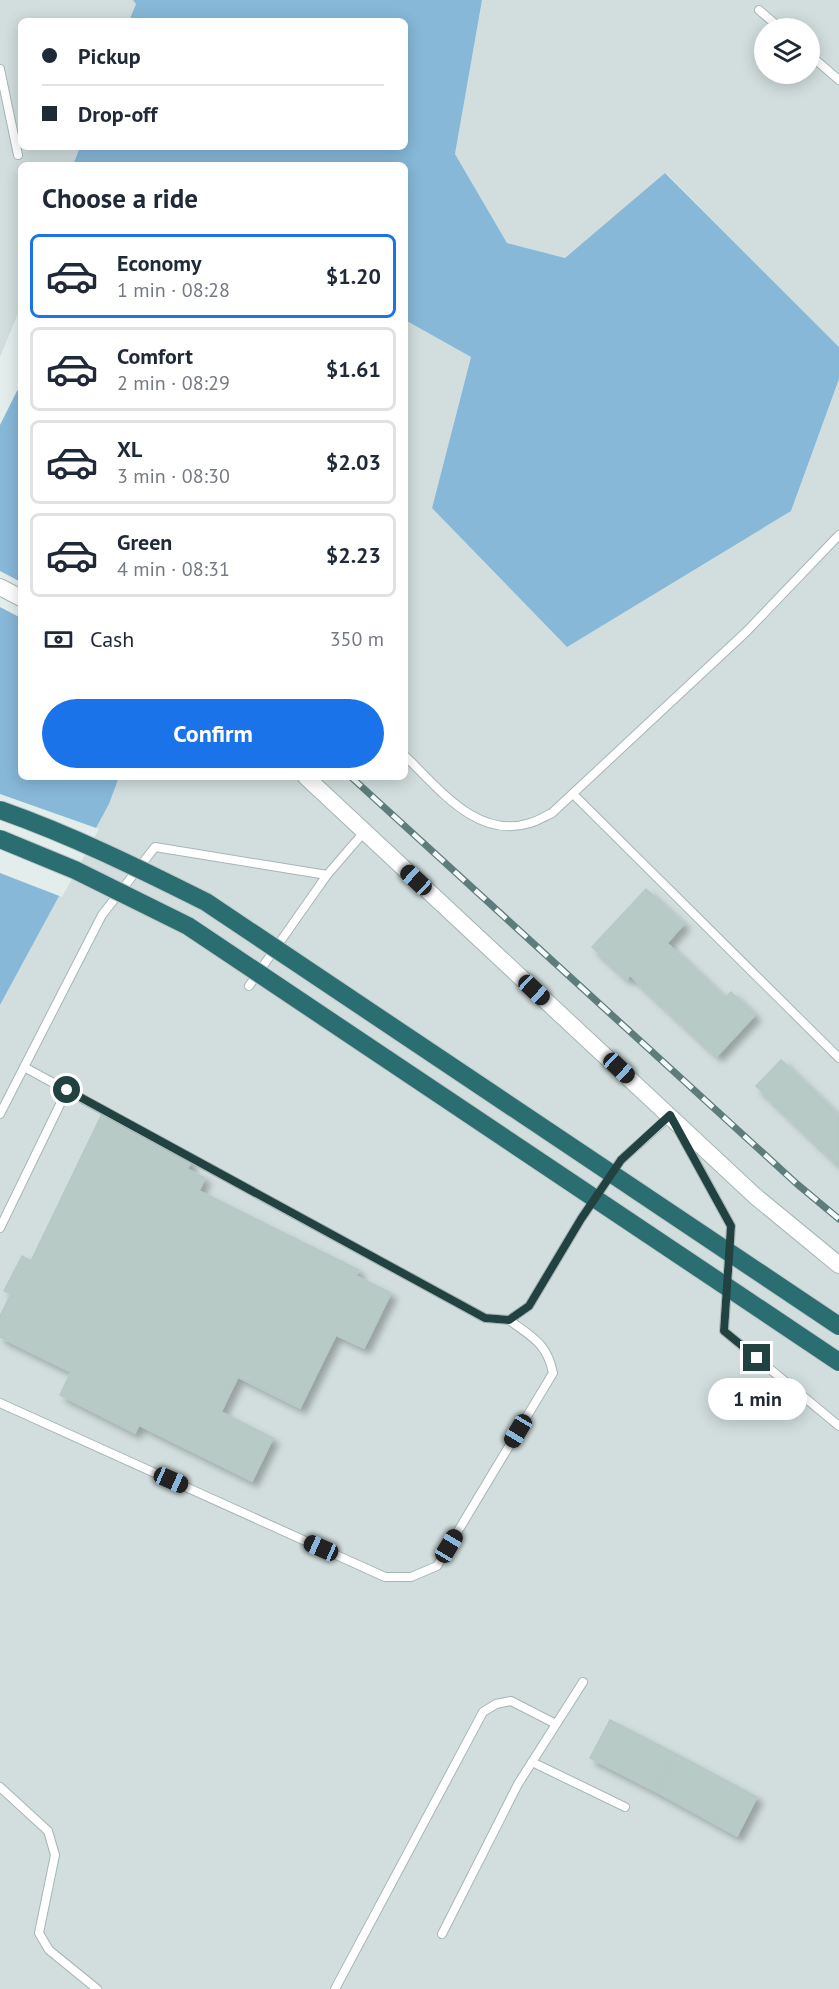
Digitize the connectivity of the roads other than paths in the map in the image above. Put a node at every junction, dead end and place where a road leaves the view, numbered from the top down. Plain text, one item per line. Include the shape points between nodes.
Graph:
1 (759, 10) dead end
2 (768, 18) edge
3 (820, 64) edge
4 (0, 69) edge
5 (839, 80) edge
6 (18, 155) dead end
7 (839, 535) edge
8 (0, 587) edge
9 (18, 596) edge
10 (408, 759) edge
11 (309, 780) edge
12 (573, 794) junction
13 (0, 810) edge
14 (365, 831) junction
15 (0, 839) edge
16 (327, 875) junction
17 (249, 986) dead end
18 (839, 1058) edge
19 (24, 1067) junction
20 (67, 1090) junction
21 (0, 1114) edge
22 (670, 1115) junction
23 (0, 1228) edge
24 (839, 1265) edge
25 (509, 1320) junction
26 (839, 1326) edge
27 (839, 1362) edge
28 (0, 1403) edge
29 (839, 1426) edge
30 (584, 1682) dead end
31 (556, 1724) junction
32 (532, 1762) junction
33 (0, 1786) edge
34 (625, 1807) dead end
35 (442, 1934) dead end
36 (96, 1989) edge
37 (335, 1989) edge

1 - 2 lane
3 - 5 lane
4 - 6 lane
7 - 12 lane via 747,631
8 - 9 street
10 - 12 lane via 465,813 484,822 505,826 530,824 552,813
11 - 14 street
12 - 18 lane
13 - 26 highway, bridge via 121,859 206,902
14 - 16 lane
14 - 22 street
15 - 27 highway, bridge via 75,870 188,926
16 - 17 lane
16 - 19 lane via 155,847 102,915
19 - 20 lane
19 - 21 lane
20 - 23 lane
20 - 25 lane via 485,1318
22 - 24 street via 755,1196
22 - 25 lane via 621,1160 529,1306
22 - 29 lane via 731,1226 724,1331
25 - 28 lane via 540,1343 550,1357 553,1373 437,1566 411,1577 385,1577
30 - 31 lane
31 - 32 lane
31 - 37 lane via 511,1701 483,1712
32 - 34 lane
32 - 35 lane
33 - 36 lane via 48,1831 55,1855 39,1933 49,1950

